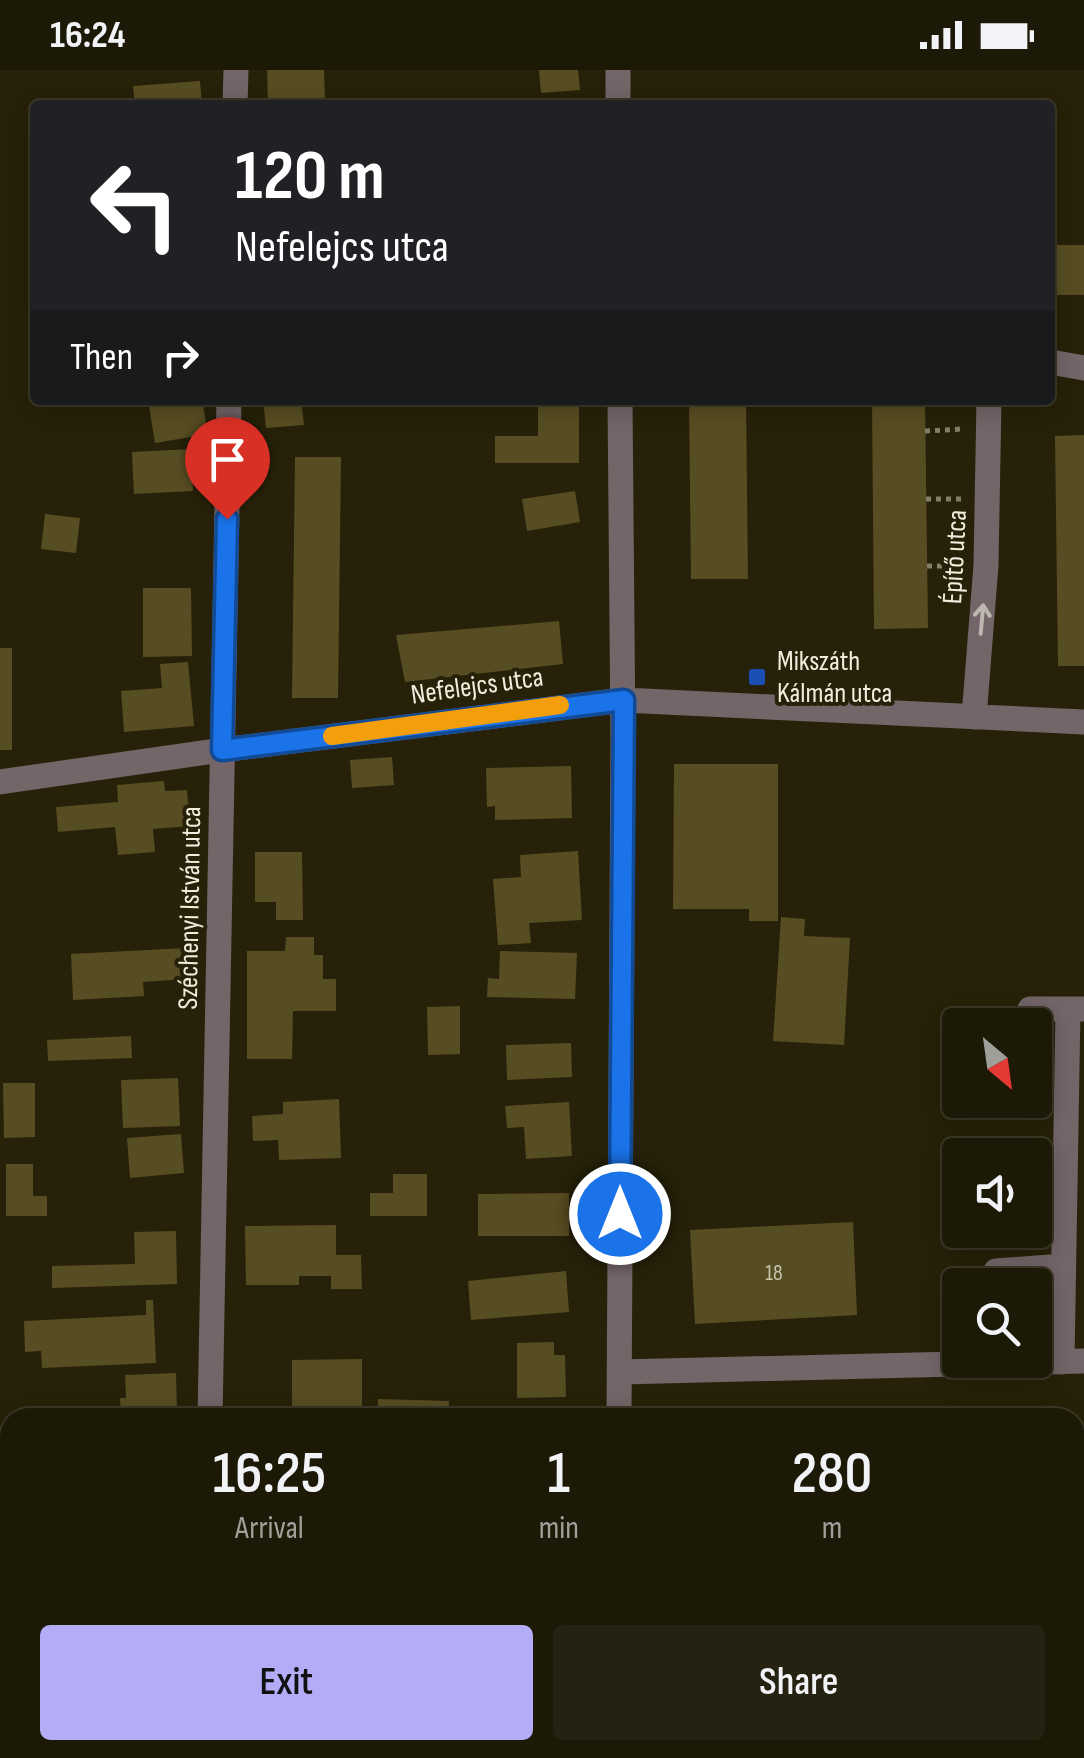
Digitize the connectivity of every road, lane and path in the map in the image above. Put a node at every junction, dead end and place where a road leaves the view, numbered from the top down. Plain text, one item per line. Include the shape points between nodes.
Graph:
1 (236, 70) edge
2 (618, 70) edge
3 (235, 100) edge
4 (618, 100) edge
5 (1055, 363) edge
6 (1084, 368) edge
7 (229, 405) edge
8 (620, 405) edge
9 (990, 405) edge
10 (989, 428) junction
11 (926, 431) dead end
12 (988, 498) junction
13 (926, 499) dead end
14 (986, 565) junction
15 (927, 566) dead end
16 (624, 700) junction
17 (974, 717) junction
18 (1084, 722) edge
19 (222, 750) junction
20 (0, 782) edge
21 (1076, 1010) edge
22 (1074, 1189) edge
23 (1063, 1266) junction
24 (1036, 1268) edge
25 (1073, 1361) edge
26 (620, 1372) junction
27 (210, 1408) edge
28 (619, 1408) edge

1 - 3 street
2 - 4 street
5 - 6 street
7 - 19 street, Széchenyi István utca
8 - 16 street
9 - 10 street, Építő utca
10 - 11 path
10 - 12 street, Építő utca
12 - 13 path
12 - 14 street, Építő utca
14 - 15 path
17 -> 14 street, Építő utca
16 - 17 street, Nefelejcs utca
16 - 19 street, Nefelejcs utca
16 - 26 street
17 - 18 street, Nefelejcs utca
19 - 20 street, Nefelejcs utca
19 - 27 street, Széchenyi István utca
21 - 22 street
22 - 23 street
23 - 24 street
23 - 25 street
25 - 26 street
26 - 28 street

